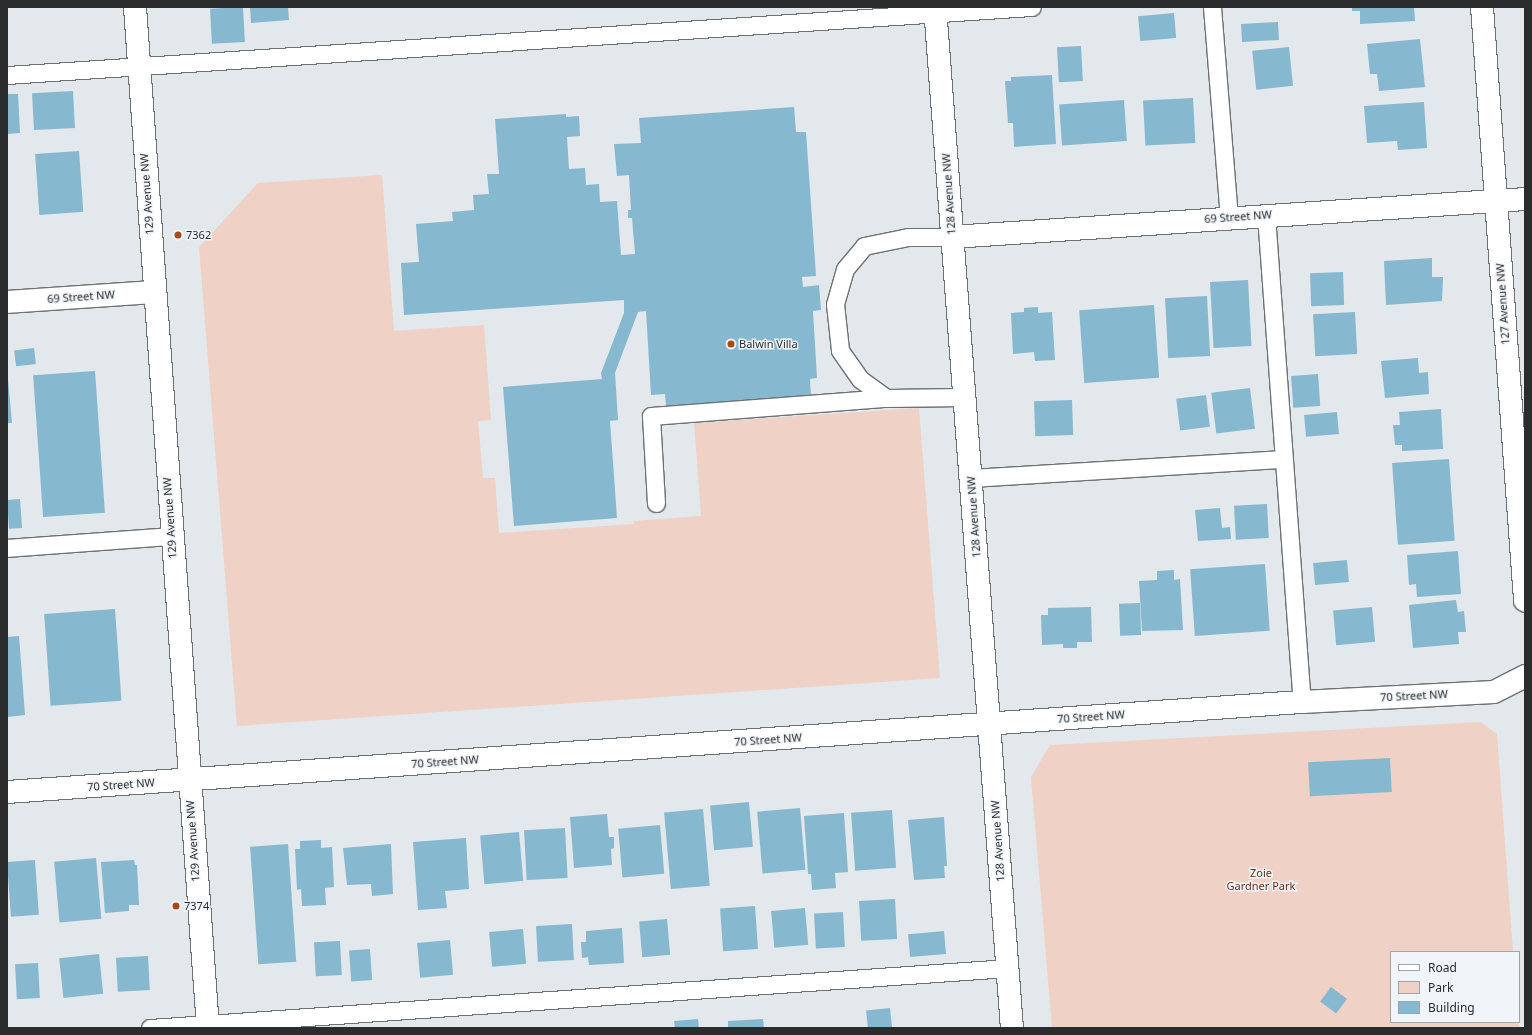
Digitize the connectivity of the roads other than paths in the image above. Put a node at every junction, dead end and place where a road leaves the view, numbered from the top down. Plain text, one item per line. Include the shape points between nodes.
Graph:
1 (135, 7) edge
2 (1032, 7) edge
3 (1212, 7) edge
4 (1482, 7) edge
5 (935, 11) edge
6 (139, 65) junction
7 (7, 75) edge
8 (1525, 199) edge
9 (1496, 201) junction
10 (1266, 215) junction
11 (1230, 218) junction
12 (952, 237) junction
13 (154, 292) junction
14 (7, 302) edge
15 (964, 397) junction
16 (886, 398) junction
17 (1519, 438) edge
18 (1283, 459) junction
19 (971, 478) junction
20 (656, 503) dead end
21 (171, 536) junction
22 (7, 548) edge
23 (1525, 600) edge
24 (1525, 676) edge
25 (1302, 702) junction
26 (990, 724) junction
27 (188, 780) junction
28 (7, 792) edge
29 (1008, 968) junction
30 (208, 1026) edge
31 (150, 1028) edge
32 (1012, 1028) edge

1 - 6 street, 129 Avenue NW
2 - 5 lane
3 - 11 lane
4 - 9 street, 127 Avenue NW
5 - 6 lane
5 - 12 street, 128 Avenue NW
6 - 7 lane
6 - 13 street, 129 Avenue NW
8 - 9 street, 69 Street NW
9 - 10 street, 69 Street NW
9 - 17 street, 127 Avenue NW
10 - 11 street, 69 Street NW
10 - 18 lane
11 - 12 street, 69 Street NW
12 - 15 street, 128 Avenue NW
12 - 16 lane via 908,237 864,246 845,269 835,304 840,350 860,379
13 - 14 street, 69 Street NW
13 - 21 street, 129 Avenue NW
15 - 16 lane
15 - 19 street, 128 Avenue NW
16 - 20 lane via 651,416
17 - 23 street, 127 Avenue NW
18 - 19 lane
18 - 25 lane
19 - 26 street, 128 Avenue NW
21 - 22 lane
21 - 27 street, 129 Avenue NW
24 - 25 street, 70 Street NW via 1494,692
25 - 26 street, 70 Street NW
26 - 27 street, 70 Street NW
26 - 29 street, 128 Avenue NW
27 - 28 street, 70 Street NW
27 - 30 street, 129 Avenue NW
29 - 30 lane
29 - 32 street, 128 Avenue NW
30 - 31 lane

